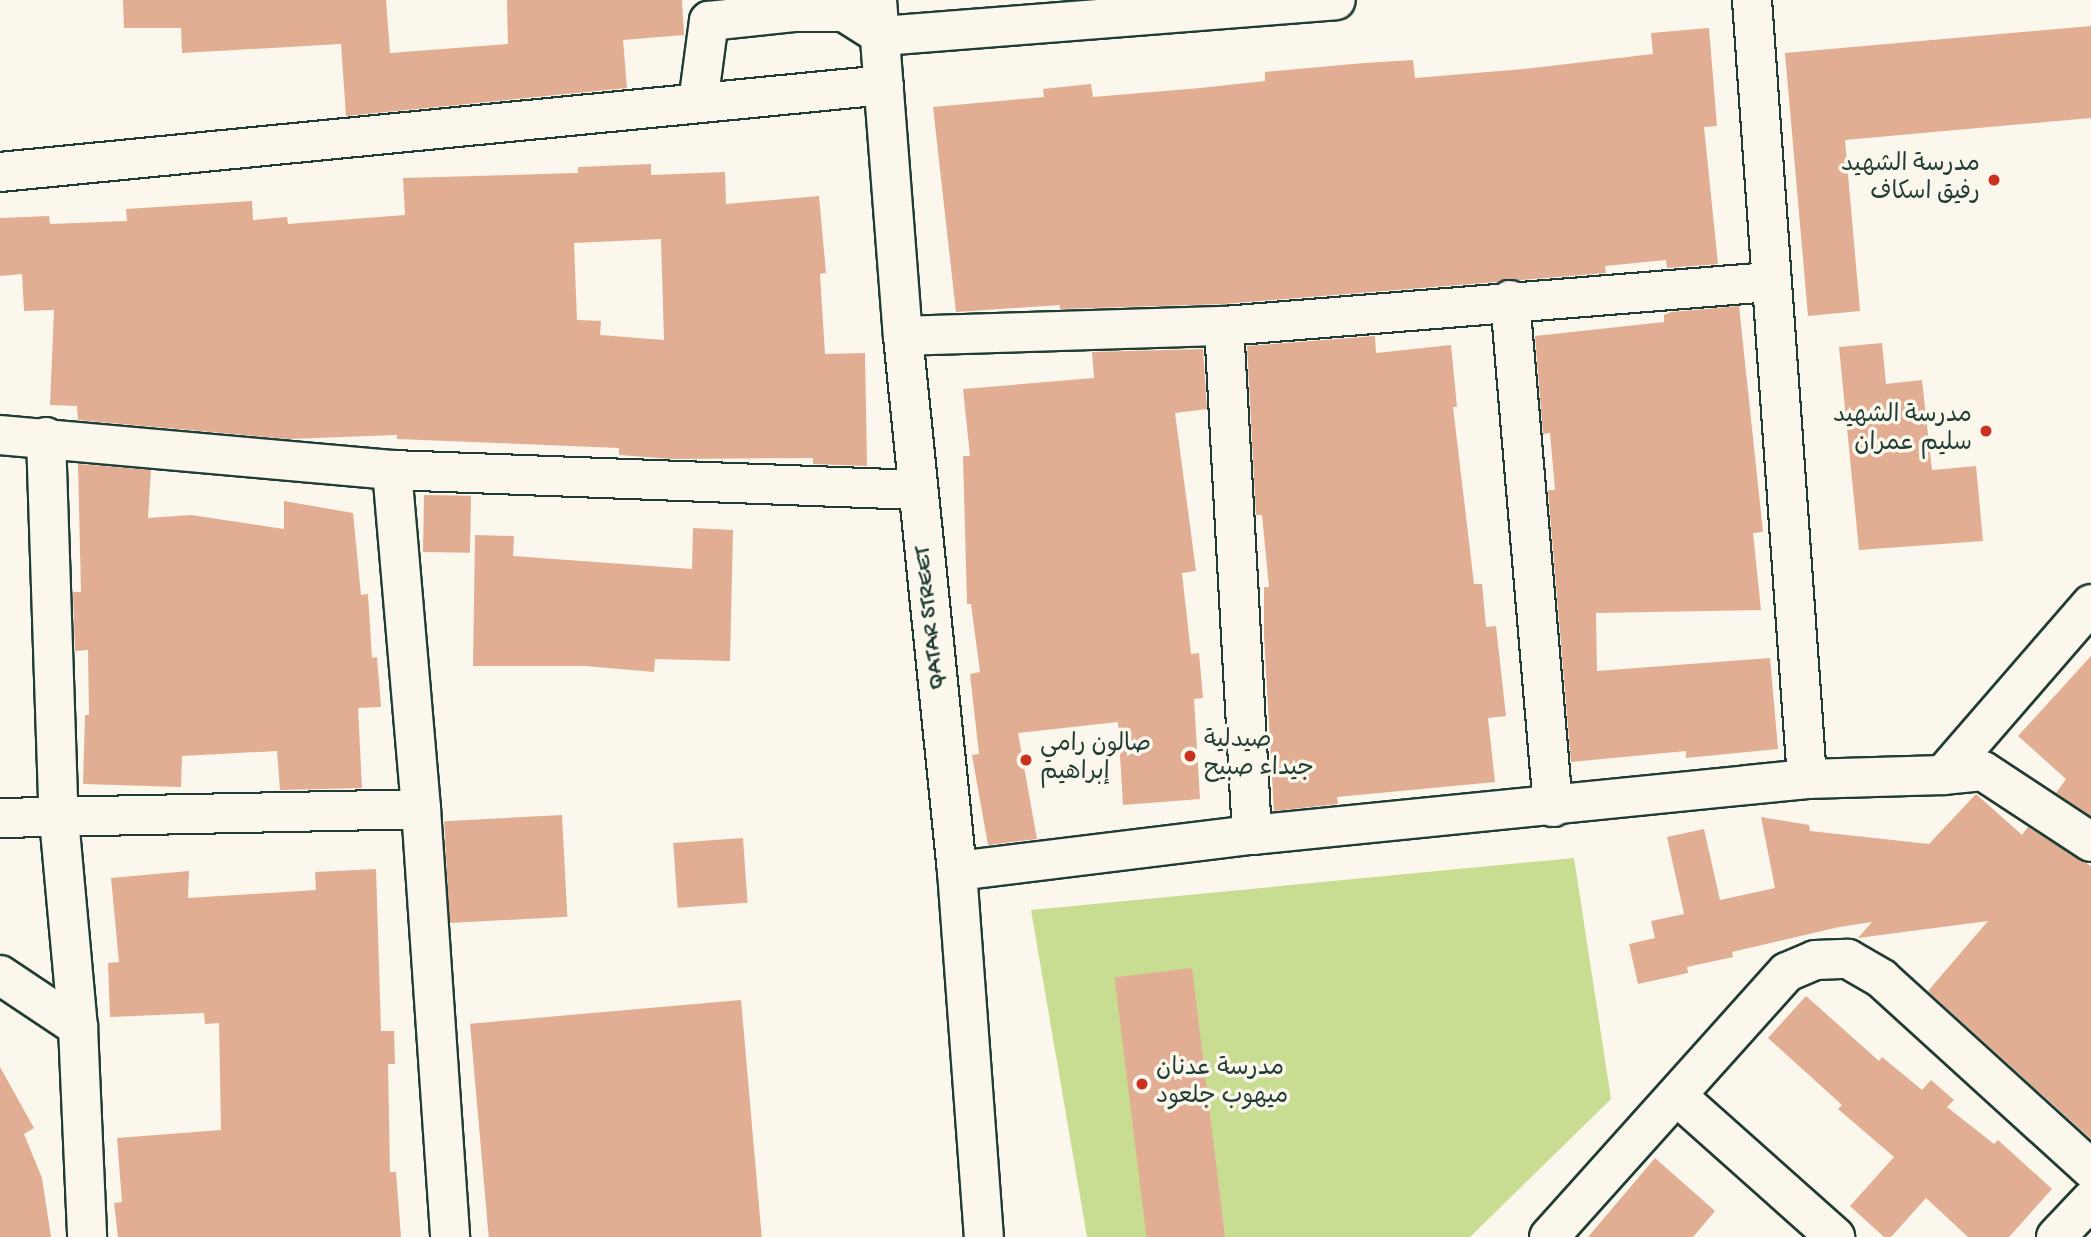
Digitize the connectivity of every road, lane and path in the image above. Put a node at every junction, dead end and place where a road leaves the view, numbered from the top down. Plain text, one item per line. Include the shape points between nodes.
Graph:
1 (1336, 0) edge
2 (1752, 0) edge
3 (879, 18) edge
4 (884, 85) junction
5 (698, 103) junction
6 (0, 172) edge
7 (1770, 282) junction
8 (1510, 300) junction
9 (1224, 326) junction
10 (903, 336) junction
11 (0, 435) edge
12 (46, 437) junction
13 (391, 470) junction
14 (919, 490) junction
15 (2091, 604) edge
16 (1943, 775) junction
17 (1807, 779) junction
18 (1553, 807) junction
19 (421, 809) junction
20 (0, 818) edge
21 (59, 819) junction
22 (1252, 835) junction
23 (2091, 842) edge
24 (957, 871) junction
25 (0, 975) edge
26 (78, 1027) junction
27 (1677, 1096) junction
28 (2091, 1169) edge
29 (2091, 1200) edge
30 (87, 1237) edge
31 (450, 1237) edge
32 (984, 1237) edge
33 (1549, 1237) edge
34 (1835, 1237) edge
35 (2056, 1237) edge

1 - 3 street
2 - 7 street
3 - 4 street, QATAR STREET
3 - 5 street via 844,12 794,12 709,21
4 - 5 street
4 - 10 street, QATAR STREET
5 - 6 street
7 - 8 street
7 - 17 street
8 - 9 street
8 - 18 street
9 - 10 street
9 - 22 street
10 - 14 street, QATAR STREET
11 - 12 street
12 - 13 street
12 - 21 street
13 - 14 street
13 - 19 street
14 - 24 street, QATAR STREET
15 - 16 street
16 - 17 street
16 - 23 street via 1983,771
17 - 18 street
18 - 22 street
19 - 21 street
19 - 31 street
20 - 21 street
21 - 26 street
22 - 24 street
24 - 32 street, QATAR STREET
25 - 26 street
26 - 30 street
27 - 28 street via 1787,972 1815,960 1848,959 1882,979
27 - 33 street
27 - 34 street
29 - 35 street

